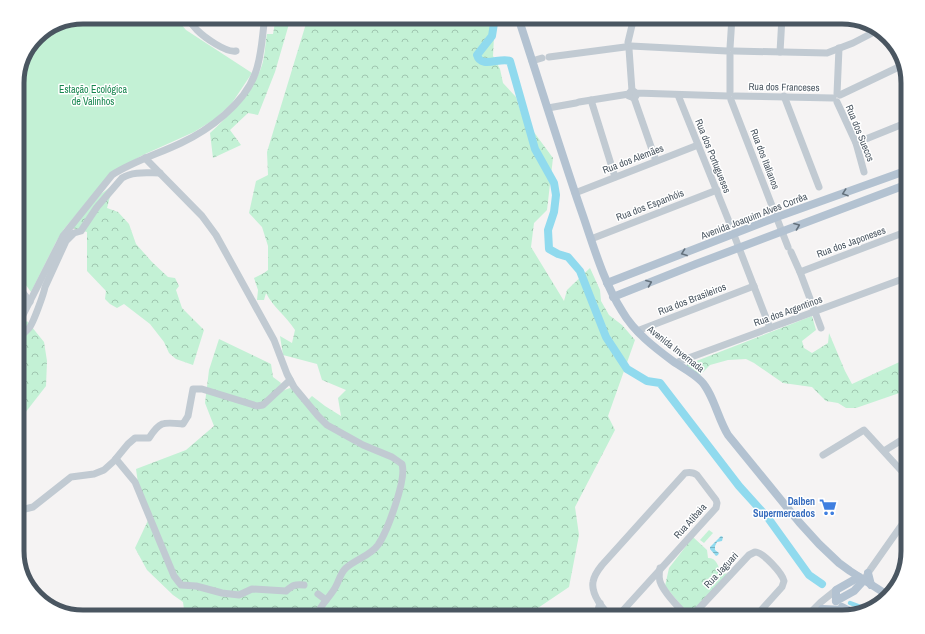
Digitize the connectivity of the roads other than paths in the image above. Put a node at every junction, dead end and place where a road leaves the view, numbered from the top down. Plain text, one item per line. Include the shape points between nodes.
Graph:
1 (192, 24) edge
2 (264, 24) edge
3 (520, 24) edge
4 (633, 24) edge
5 (732, 24) edge
6 (782, 24) edge
7 (873, 33) edge
8 (628, 46) junction
9 (839, 48) junction
10 (236, 51) dead end
11 (730, 51) junction
12 (780, 52) junction
13 (532, 61) junction
14 (899, 67) edge
15 (633, 94) junction
16 (678, 95) junction
17 (731, 96) junction
18 (784, 96) junction
19 (837, 97) junction
20 (591, 100) junction
21 (548, 108) junction
22 (901, 125) edge
23 (856, 143) junction
24 (698, 145) junction
25 (145, 158) junction
26 (656, 161) junction
27 (864, 172) dead end
28 (160, 173) junction
29 (901, 173) edge
30 (615, 177) junction
31 (874, 183) junction
32 (819, 187) dead end
33 (901, 187) edge
34 (717, 190) junction
35 (575, 193) junction
36 (876, 196) junction
37 (776, 217) junction
38 (730, 224) dead end
39 (783, 231) junction
40 (901, 234) edge
41 (734, 235) junction
42 (591, 239) junction
43 (739, 248) junction
44 (800, 272) junction
45 (901, 280) edge
46 (607, 283) junction
47 (754, 286) junction
48 (24, 294) edge
49 (613, 297) junction
50 (30, 302) junction
51 (24, 312) edge
52 (815, 312) junction
53 (770, 328) junction
54 (821, 328) dead end
55 (637, 331) junction
56 (24, 333) edge
57 (675, 362) junction
58 (290, 380) junction
59 (901, 440) edge
60 (884, 451) junction
61 (823, 455) dead end
62 (116, 459) junction
63 (901, 470) edge
64 (24, 509) edge
65 (901, 525) edge
66 (660, 568) junction
67 (863, 575) junction
68 (304, 585) dead end
69 (836, 590) junction
70 (884, 592) edge
71 (318, 594) dead end
72 (326, 600) junction
73 (836, 601) junction
74 (600, 603) junction
75 (679, 608) edge
76 (822, 609) joint
77 (320, 610) edge
78 (598, 610) edge
79 (606, 610) edge
80 (619, 610) edge
81 (697, 610) edge
82 (762, 610) edge
83 (813, 610) edge
84 (843, 610) edge
85 (846, 610) edge

1 - 10 street via 203,36 227,51
2 - 25 street via 255,75 233,106 202,131
3 - 13 main road, Avenida Invernada
4 - 8 street
5 - 11 street, Rua dos Italianos
6 - 12 street
7 - 9 street
8 - 11 street
8 - 13 street
8 - 15 street
9 - 12 street via 827,53
9 - 19 street, Rua dos Suecos
11 - 12 street
11 - 17 street, Rua dos Italianos
13 - 21 main road, Avenida Invernada
14 - 19 street, Rua dos Franceses
15 - 16 street, Rua dos Franceses
15 - 20 street, Rua dos Franceses
15 - 26 street
16 - 17 street, Rua dos Franceses
16 - 24 street, Rua dos Portugueses
17 - 18 street, Rua dos Franceses
17 - 37 street, Rua dos Italianos
18 - 19 street, Rua dos Franceses
18 - 32 street
19 - 23 street, Rua dos Suecos
20 - 21 street, Rua dos Franceses
20 - 30 street
21 - 35 main road, Avenida Invernada
22 - 23 street
23 - 27 street, Rua dos Suecos
24 - 26 street, Rua dos Alemães
24 - 34 street, Rua dos Portugueses
25 - 28 street
25 - 50 street via 112,176 73,222 63,236
26 - 30 street, Rua dos Alemães
28 - 56 street via 136,173 122,178 97,207 81,231 74,233 66,241 30,327
28 - 58 street via 202,216 216,235 274,340
29 - 31 main road, Avenida Joaquim Alves Corrêa
30 - 35 street, Rua dos Alemães
31 - 36 main road via 870,192
31 -> 37 main road, Avenida Joaquim Alves Corrêa
33 - 36 main road
34 - 38 street, Rua dos Portugueses
34 - 42 street, Rua dos Espanhóis
35 - 42 main road, Avenida Invernada
39 -> 36 main road
37 - 39 street, Rua dos Italianos
37 - 41 main road, Avenida Joaquim Alves Corrêa
39 - 43 main road
39 - 44 street, Rua dos Italianos
40 - 44 street, Rua dos Japoneses
41 - 43 street
41 -> 46 main road, Avenida Joaquim Alves Corrêa
42 - 46 main road, Avenida Invernada
43 - 47 street
49 -> 43 main road
44 - 52 street, Rua dos Italianos
45 - 52 street, Rua dos Argentinos
46 - 49 main road, Avenida Invernada
47 - 53 street
47 - 55 street, Rua dos Brasileiros
48 - 50 street
49 - 55 main road, Avenida Invernada
50 - 51 street
52 - 53 street, Rua dos Argentinos
52 - 54 street, Rua dos Italianos
53 - 57 street, Rua dos Argentinos
55 - 57 main road, Avenida Invernada
57 - 67 main road, Avenida Invernada via 696,376 708,389 721,424 728,435 799,522 839,563
58 - 62 street via 263,405 257,406 202,389 193,389 188,416 183,424 160,424 148,438 135,438
58 - 72 street via 322,421 363,445 392,457 402,464 403,468 398,494 378,545 344,569
59 - 60 street
60 - 61 street via 864,430
60 - 63 street
62 - 64 street via 104,470 72,477 33,507
62 - 68 street via 135,482 174,576 181,585 239,595 252,589 286,591 293,585
65 - 67 street
66 - 74 street, Rua Atibaia via 716,508 716,500 694,473 685,473 602,565 593,582 593,589
66 - 75 street via 660,584
66 - 80 street, Rua Atibaia
67 - 69 main road
67 - 70 main road, Avenida Invernada
67 - 73 main road via 854,591
69 - 73 main road
69 - 83 street
71 - 72 street
72 - 77 street
73 - 76 street
73 - 85 main road
74 - 78 street
74 - 79 street
76 - 84 main road
81 - 82 street, Rua Jaguari via 748,555 759,552 782,575 784,581 782,588

